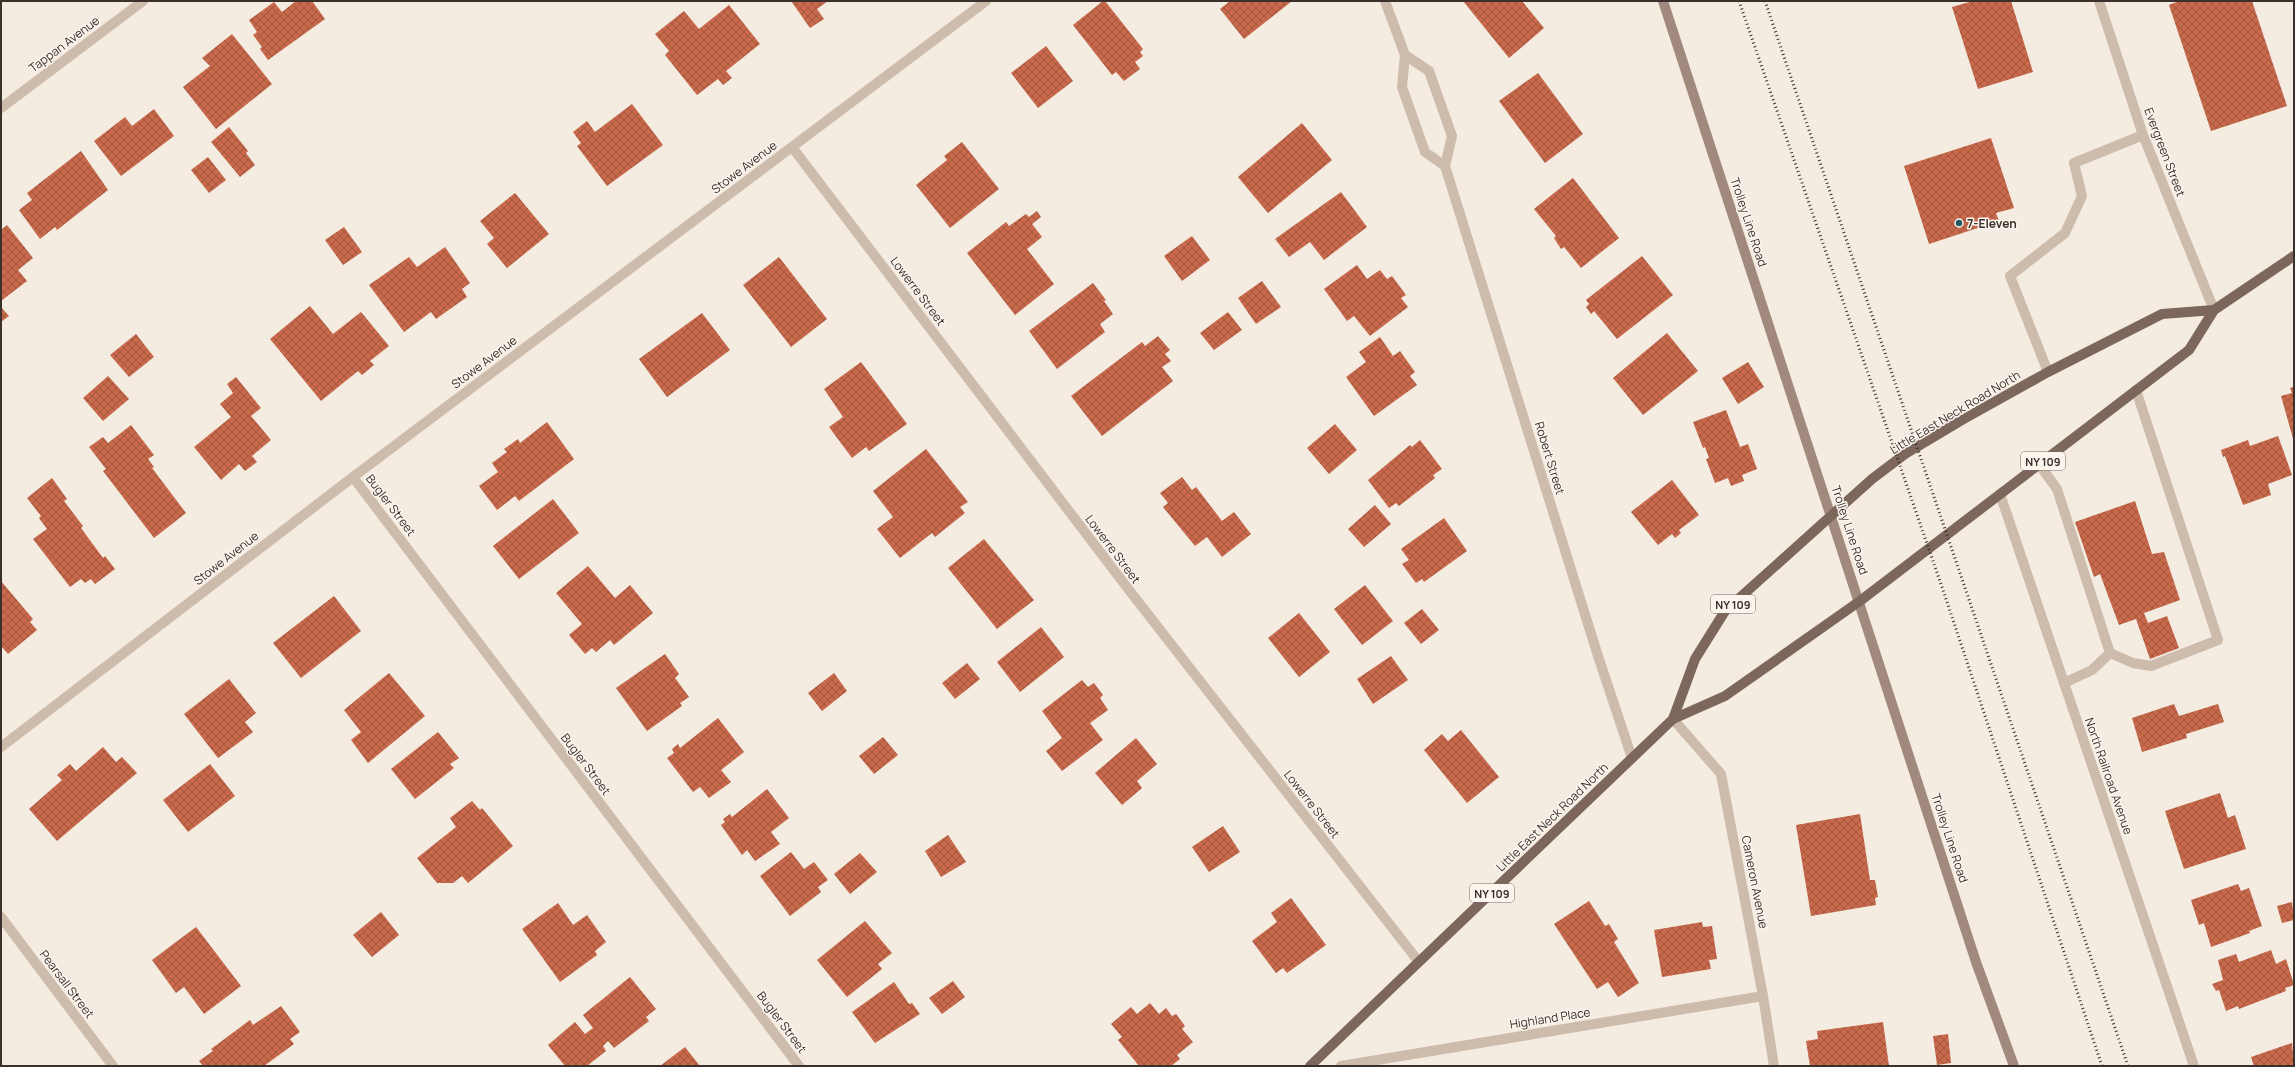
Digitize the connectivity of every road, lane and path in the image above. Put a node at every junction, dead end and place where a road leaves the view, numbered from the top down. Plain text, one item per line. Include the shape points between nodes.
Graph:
1 (143, 1) edge
2 (986, 1) edge
3 (1385, 1) edge
4 (1663, 1) edge
5 (2099, 1) edge
6 (1405, 54) junction
7 (1, 108) edge
8 (2144, 135) junction
9 (792, 147) junction
10 (1445, 166) junction
11 (2294, 256) edge
12 (2214, 310) junction
13 (2048, 372) junction
14 (2136, 390) junction
15 (2039, 464) junction
16 (353, 477) junction
17 (2000, 494) junction
18 (1832, 516) junction
19 (1860, 601) junction
20 (2110, 653) junction
21 (2064, 683) junction
22 (1673, 719) junction
23 (1, 747) edge
24 (1632, 758) junction
25 (1, 917) edge
26 (1419, 962) junction
27 (1763, 996) junction
28 (113, 1066) edge
29 (799, 1066) edge
30 (1310, 1066) edge
31 (1341, 1066) edge
32 (1774, 1066) edge
33 (2014, 1066) edge
34 (2194, 1066) edge

1 - 7 street, Tappan Avenue
2 - 9 street, Stowe Avenue
3 - 6 street
4 - 18 main road, Trolley Line Road
5 - 8 street, Evergreen Street
6 - 10 street via 1402,87 1425,152
6 - 10 street via 1429,71 1432,78 1452,136
8 - 12 street, Evergreen Street
8 - 13 street via 2074,163 2082,196 2065,233 2010,276
9 - 16 street, Stowe Avenue
9 - 26 street, Lowerre Street via 1129,590
10 - 24 street, Robert Street
11 - 12 main road, Little East Neck Road North / NY 109
12 - 13 main road, Little East Neck Road North / NY 109 via 2162,314
12 - 14 main road, Little East Neck Road North / NY 109 via 2189,350
13 - 18 main road, Little East Neck Road North / NY 109 via 1905,454 1864,485
14 - 15 main road, Little East Neck Road North / NY 109
14 - 20 street via 2218,640 2151,666 2132,663
15 - 17 main road, Little East Neck Road North / NY 109
15 - 20 street via 2057,489
16 - 23 street, Stowe Avenue
16 - 29 street, Bugler Street
17 - 19 main road, Little East Neck Road North / NY 109
17 - 21 street, North Railroad Avenue
18 - 19 main road, Trolley Line Road
18 - 22 main road, Little East Neck Road North / NY 109 via 1725,611 1695,659
19 - 22 main road, Little East Neck Road North / NY 109 via 1725,696
19 - 33 main road, Trolley Line Road via 1976,962
20 - 21 street via 2092,670
21 - 34 street, North Railroad Avenue
22 - 24 main road, Little East Neck Road North / NY 109
22 - 27 street, Cameron Avenue via 1721,774
24 - 26 main road, Little East Neck Road North / NY 109
25 - 28 street, Pearsall Street
26 - 30 main road, Little East Neck Road North / NY 109
27 - 31 street, Highland Place
27 - 32 street, Cameron Avenue

